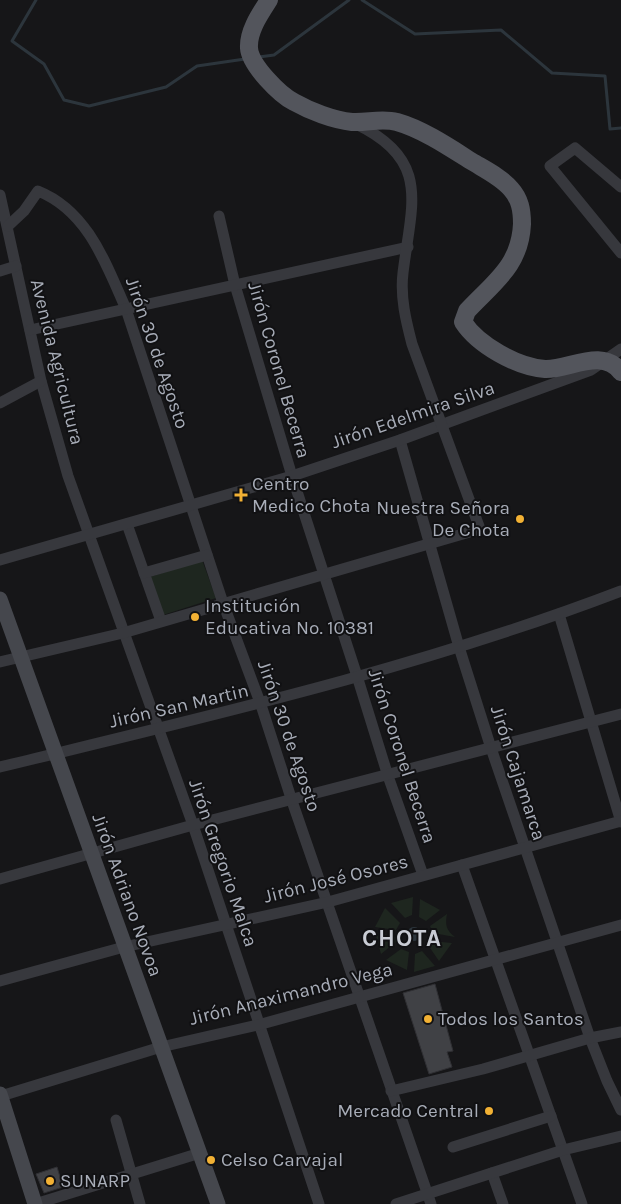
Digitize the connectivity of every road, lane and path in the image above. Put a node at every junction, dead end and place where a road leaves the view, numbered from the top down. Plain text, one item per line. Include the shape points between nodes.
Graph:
1 (260, 0) edge
2 (269, 0) edge
3 (252, 32) junction
4 (352, 122) junction
5 (621, 187) edge
6 (0, 195) edge
7 (219, 216) dead end
8 (8, 226) junction
9 (408, 247) junction
10 (621, 253) edge
11 (16, 266) junction
12 (0, 271) edge
13 (235, 285) junction
14 (126, 309) junction
15 (30, 330) junction
16 (621, 349) edge
17 (604, 360) junction
18 (621, 372) edge
19 (41, 381) junction
20 (0, 402) edge
21 (443, 424) junction
22 (400, 440) junction
23 (292, 476) junction
24 (190, 504) junction
25 (127, 524) junction
26 (88, 536) junction
27 (429, 543) junction
28 (207, 555) junction
29 (0, 560) edge
30 (144, 573) junction
31 (324, 573) junction
32 (621, 591) edge
33 (0, 599) edge
34 (223, 603) junction
35 (559, 614) junction
36 (161, 622) junction
37 (123, 633) junction
38 (459, 647) junction
39 (20, 657) junction
40 (0, 662) edge
41 (357, 676) junction
42 (261, 704) junction
43 (621, 714) edge
44 (592, 721) junction
45 (158, 729) junction
46 (490, 748) junction
47 (55, 754) junction
48 (0, 767) edge
49 (388, 776) junction
50 (292, 801) junction
51 (621, 822) edge
52 (193, 825) junction
53 (525, 848) junction
54 (91, 854) junction
55 (462, 864) junction
56 (423, 875) junction
57 (0, 879) edge
58 (328, 902) junction
59 (225, 924) junction
60 (621, 925) edge
61 (557, 943) junction
62 (124, 947) junction
63 (496, 960) junction
64 (0, 980) edge
65 (360, 998) junction
66 (258, 1025) junction
67 (621, 1032) edge
68 (590, 1038) junction
69 (161, 1047) junction
70 (530, 1056) junction
71 (391, 1091) junction
72 (0, 1095) edge
73 (621, 1110) edge
74 (551, 1116) junction
75 (116, 1120) dead end
76 (621, 1136) edge
77 (453, 1146) dead end
78 (563, 1150) junction
79 (200, 1153) junction
80 (492, 1173) junction
81 (132, 1174) junction
82 (429, 1199) edge
83 (35, 1204) edge
84 (140, 1204) edge
85 (218, 1204) edge
86 (319, 1204) edge
87 (396, 1204) edge
88 (503, 1204) edge
89 (582, 1204) edge

1 - 3 street
2 - 3 main road
3 - 4 main road via 253,58 270,82 293,102
4 - 9 street via 372,131 386,143 409,171 413,191
4 - 17 main road via 384,120 398,123 494,175 519,199 521,237 514,259 467,311 463,322 468,330 508,357 544,369
5 - 10 street via 575,148 550,166
6 - 8 street, Avenida Agricultura
7 - 13 street, Jirón Coronel Becerra
8 - 11 street, Avenida Agricultura
8 - 14 street, Jirón 30 de Agosto via 38,191 62,204 85,226
9 - 13 street
9 - 21 street via 403,274 406,321
11 - 12 street
11 - 15 street, Avenida Agricultura
13 - 14 street
13 - 23 street, Jirón Coronel Becerra
14 - 15 street
14 - 24 street, Jirón 30 de Agosto
15 - 19 street, Avenida Agricultura
16 - 17 street, Jirón Edelmira Silva
17 - 18 main road
17 - 21 street, Jirón Edelmira Silva via 591,370
19 - 20 street
19 - 26 street, Avenida Agricultura
21 - 22 street, Jirón Edelmira Silva
21 - 27 street via 480,529
22 - 23 street, Jirón Edelmira Silva
22 - 27 street, Jirón Cajamarca
23 - 24 street, Jirón Edelmira Silva
23 - 31 street, Jirón Coronel Becerra
24 - 25 street, Jirón Edelmira Silva
24 - 28 street, Jirón 30 de Agosto
25 - 26 street, Jirón Edelmira Silva
25 - 30 street
26 - 29 street, Jirón Edelmira Silva
26 - 37 street, Jirón Gregorio Malca
27 - 31 street
27 - 38 street, Jirón Cajamarca
28 - 30 street
28 - 34 street, Jirón 30 de Agosto
30 - 36 street
31 - 34 street
31 - 41 street, Jirón Coronel Becerra
32 - 35 street, Jirón San Martin
33 - 39 street, Jirón Adriano Novoa
34 - 36 street
34 - 42 street, Jirón 30 de Agosto
35 - 38 street, Jirón San Martin
35 - 44 street
36 - 37 street
37 - 39 street
37 - 45 street, Jirón Gregorio Malca
38 - 41 street, Jirón San Martin
38 - 46 street, Jirón Cajamarca
39 - 40 street
39 - 47 street, Jirón Adriano Novoa
41 - 42 street, Jirón San Martin
41 - 49 street, Jirón Coronel Becerra
42 - 45 street, Jirón San Martin
42 - 50 street, Jirón 30 de Agosto
43 - 44 street
44 - 46 street
44 - 51 street
45 - 47 street, Jirón San Martin
45 - 52 street, Jirón Gregorio Malca
46 - 49 street
46 - 53 street, Jirón Cajamarca
47 - 48 street, Jirón San Martin
47 - 54 street, Jirón Adriano Novoa
49 - 50 street
49 - 56 street, Jirón Coronel Becerra
50 - 52 street
50 - 58 street, Jirón 30 de Agosto
51 - 53 street, Jirón José Osores
52 - 54 street
52 - 59 street, Jirón Gregorio Malca
53 - 55 street, Jirón José Osores
53 - 61 street, Jirón Cajamarca
54 - 57 street
54 - 62 street, Jirón Adriano Novoa
55 - 56 street, Jirón José Osores
55 - 63 street
56 - 58 street, Jirón José Osores
58 - 59 street, Jirón José Osores
58 - 65 street, Jirón 30 de Agosto
59 - 62 street, Jirón José Osores
59 - 66 street, Jirón Gregorio Malca
60 - 61 street, Jirón Anaximandro Vega
61 - 63 street, Jirón Anaximandro Vega
61 - 68 street, Jirón Cajamarca
62 - 64 street, Jirón José Osores
62 - 69 street, Jirón Adriano Novoa
63 - 65 street, Jirón Anaximandro Vega
63 - 70 street
65 - 66 street, Jirón Anaximandro Vega
65 - 71 street, Jirón 30 de Agosto
66 - 69 street, Jirón Anaximandro Vega
66 - 86 street, Jirón Gregorio Malca
67 - 68 street
68 - 70 street
68 - 73 street, Jirón Cajamarca
69 - 72 street, Jirón Anaximandro Vega
69 - 79 street, Jirón Adriano Novoa
70 - 71 street
70 - 74 street
71 - 82 street, Jirón 30 de Agosto
72 - 83 street
74 - 77 street
74 - 78 street
75 - 81 street
76 - 78 street
78 - 80 street
78 - 89 street
79 - 81 street
79 - 85 street, Jirón Adriano Novoa
80 - 82 street
80 - 88 street
81 - 83 street
81 - 84 street
82 - 87 street

